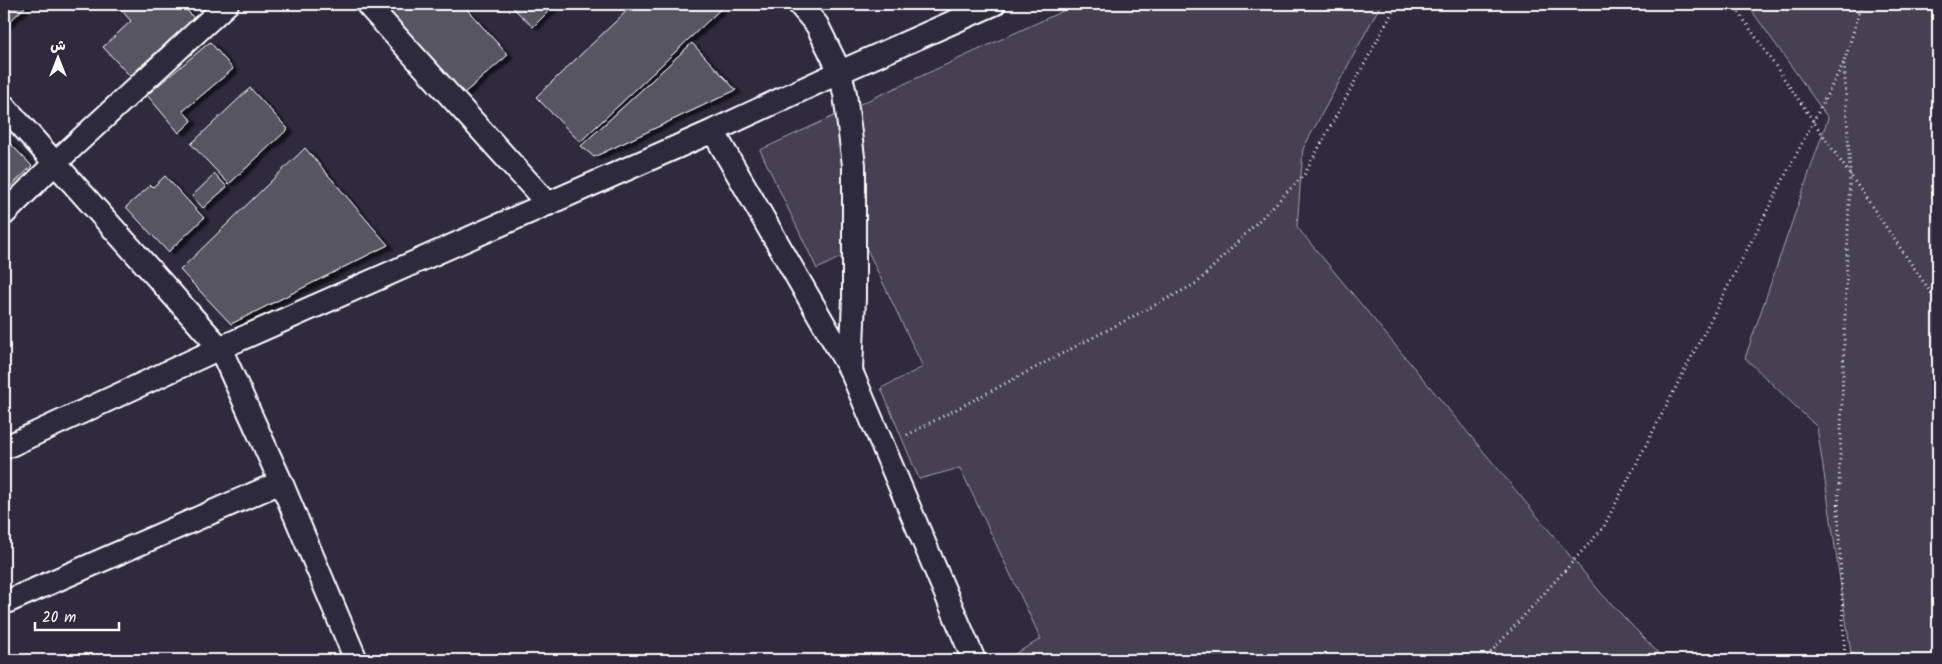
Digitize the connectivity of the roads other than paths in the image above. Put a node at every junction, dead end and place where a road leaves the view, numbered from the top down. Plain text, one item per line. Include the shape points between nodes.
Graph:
1 (227, 4) edge
2 (367, 4) edge
3 (799, 4) edge
4 (994, 4) edge
5 (840, 72) junction
6 (4, 106) edge
7 (713, 131) junction
8 (54, 164) junction
9 (548, 204) junction
10 (4, 214) edge
11 (220, 348) junction
12 (851, 371) junction
13 (4, 448) edge
14 (281, 482) junction
15 (4, 603) edge
16 (356, 660) edge
17 (974, 660) edge

1 - 8 street
2 - 9 street
3 - 5 street via 816,25
4 - 5 street
5 - 7 street
5 - 12 street via 854,165
6 - 8 street
7 - 9 street
7 - 12 street
8 - 10 street
8 - 11 street
9 - 11 street
11 - 13 street
11 - 14 street
12 - 17 street
14 - 15 street
14 - 16 street

